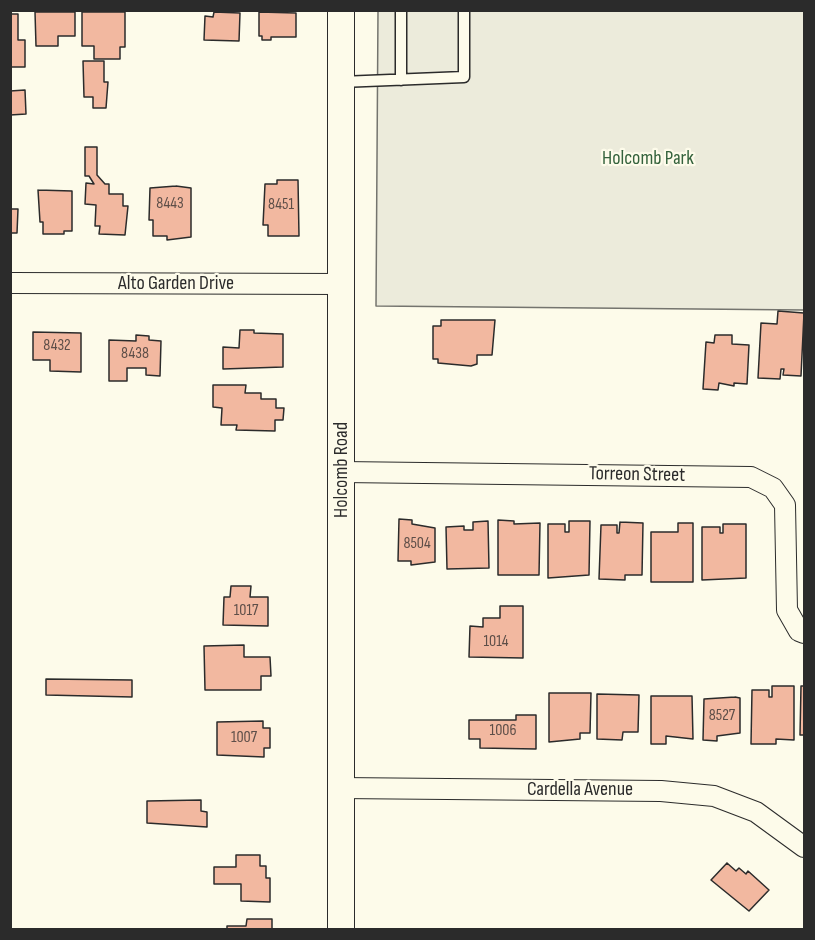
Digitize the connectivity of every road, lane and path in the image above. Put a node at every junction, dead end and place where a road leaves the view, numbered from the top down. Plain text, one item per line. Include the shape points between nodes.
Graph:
1 (341, 10) edge
2 (401, 10) edge
3 (464, 10) edge
4 (401, 80) junction
5 (340, 82) junction
6 (10, 283) edge
7 (342, 284) junction
8 (342, 472) junction
9 (804, 633) edge
10 (340, 788) junction
11 (804, 847) edge
12 (341, 930) edge

1 - 5 street, Holcomb Road
2 - 4 lane
3 - 4 lane via 464,78
4 - 5 lane
5 - 7 street, Holcomb Road
6 - 7 street, Alto Garden Drive
7 - 8 street, Holcomb Road
8 - 9 street, Torreon Street via 751,477 773,488 785,505 787,610
8 - 10 street, Holcomb Road
10 - 11 street, Cardella Avenue via 661,791 714,796 756,812
10 - 12 street, Holcomb Road

